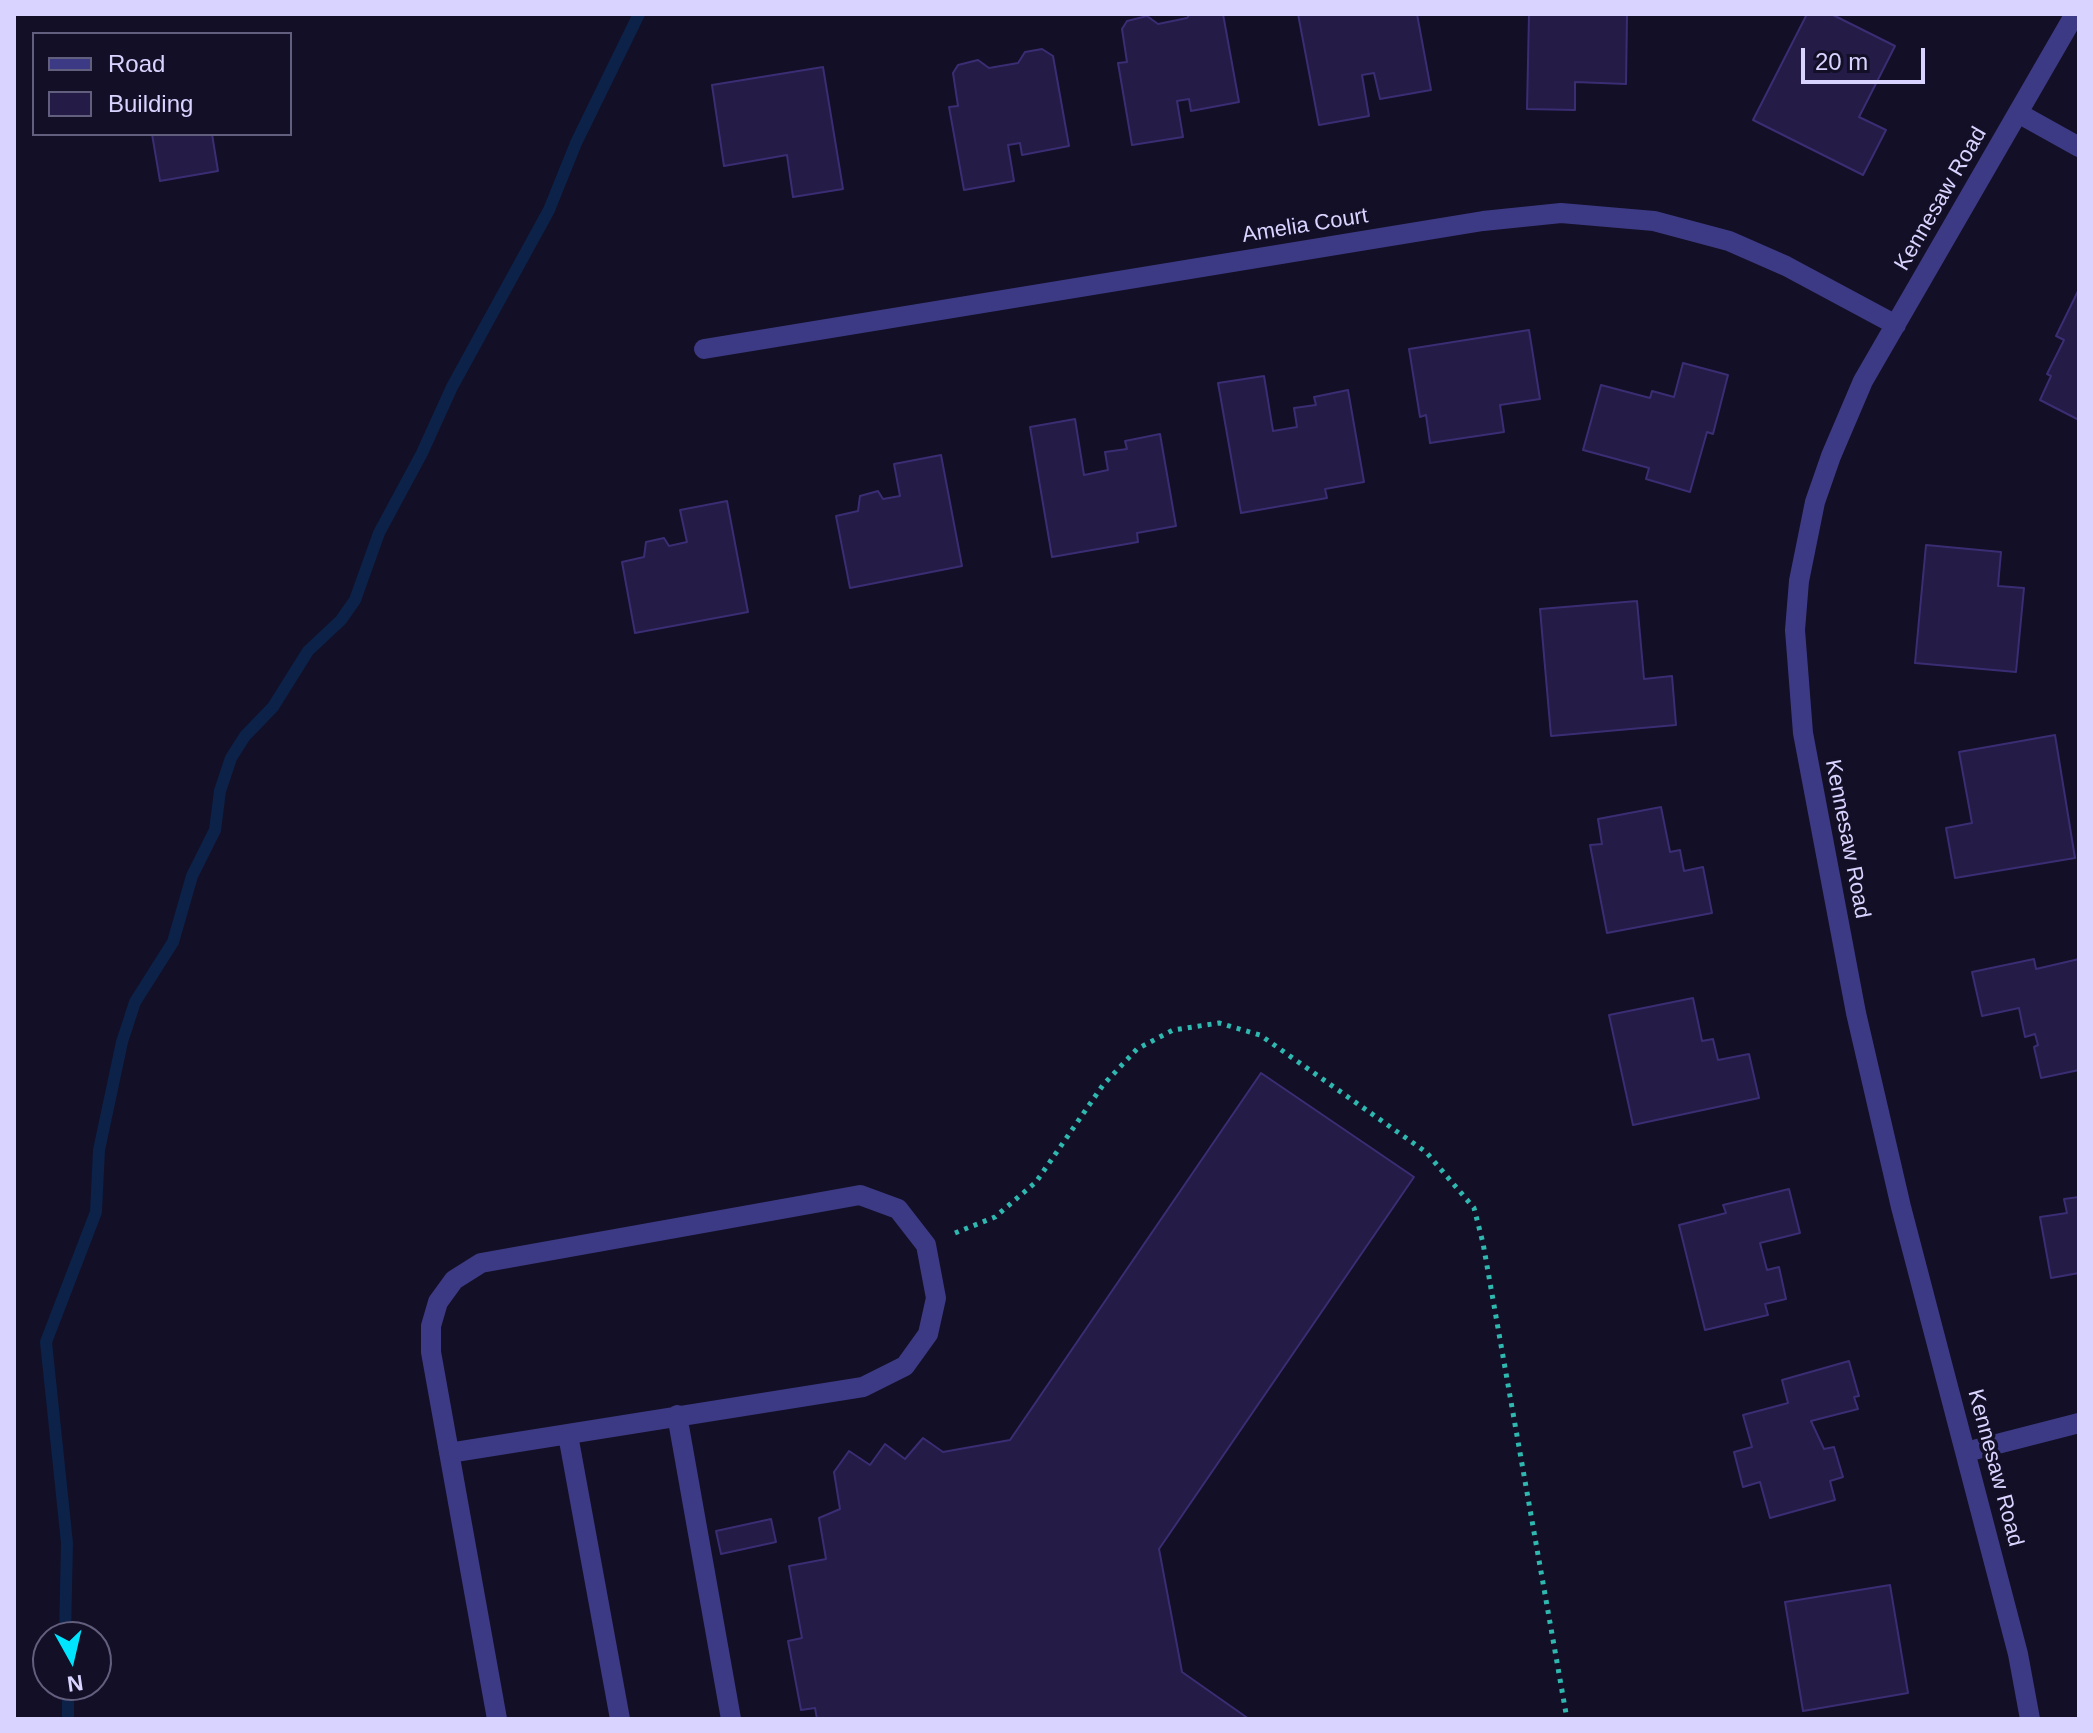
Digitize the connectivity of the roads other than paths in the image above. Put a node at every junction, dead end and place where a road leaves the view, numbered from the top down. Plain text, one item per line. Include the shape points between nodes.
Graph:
1 (2075, 14) edge
2 (2018, 113) junction
3 (2079, 147) edge
4 (1896, 325) junction
5 (704, 349) dead end
6 (677, 1415) junction
7 (2079, 1423) edge
8 (568, 1435) junction
9 (1966, 1452) junction
10 (449, 1453) junction
11 (497, 1719) edge
12 (620, 1719) edge
13 (731, 1719) edge
14 (2030, 1719) edge

1 - 2 street, Kennesaw Road
2 - 3 street
2 - 4 street, Kennesaw Road
4 - 5 street, Amelia Court via 1729,241 1654,221 1561,213 1468,223
4 - 9 street, Kennesaw Road via 1863,381 1815,502 1799,581 1796,678 1856,1013
6 - 8 street
6 - 10 street via 863,1387 905,1366 928,1334 936,1298 926,1245 898,1209 860,1195 481,1263 454,1280 438,1302 431,1326
6 - 13 street
7 - 9 street
8 - 10 street
8 - 12 street
9 - 14 street, Kennesaw Road
10 - 11 street

